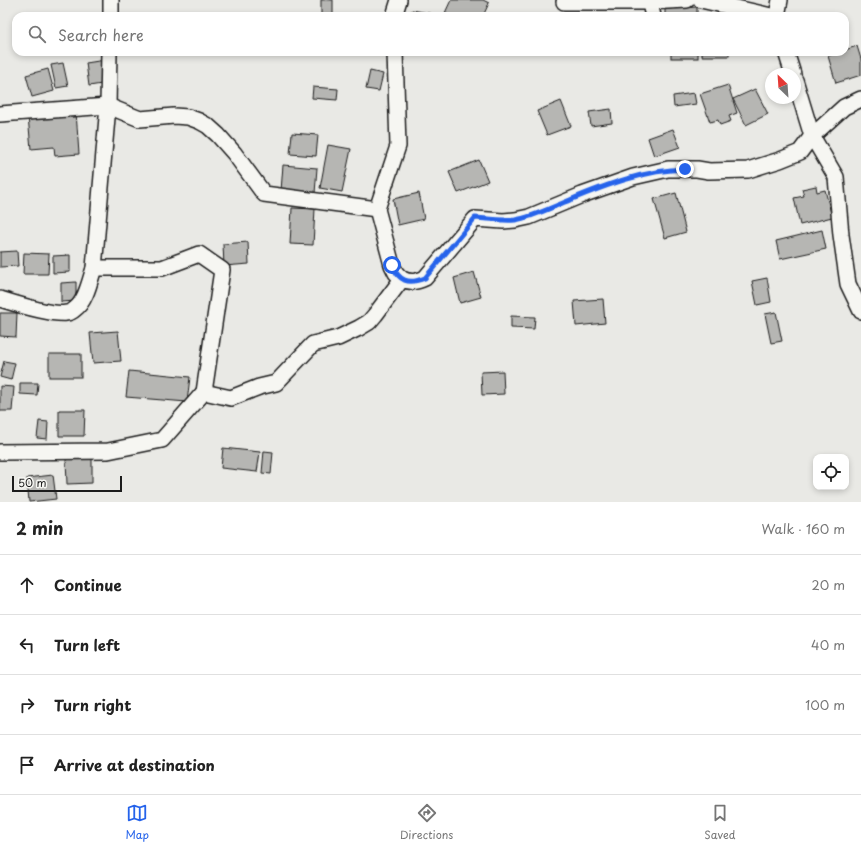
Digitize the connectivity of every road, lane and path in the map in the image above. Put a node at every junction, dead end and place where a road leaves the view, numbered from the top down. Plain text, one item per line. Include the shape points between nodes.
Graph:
1 (111, 0) edge
2 (399, 0) edge
3 (687, 0) edge
4 (701, 0) edge
5 (780, 0) edge
6 (564, 2) dead end
7 (650, 6) edge
8 (111, 12) edge
9 (395, 12) edge
10 (754, 12) edge
11 (778, 12) edge
12 (110, 56) edge
13 (395, 56) edge
14 (787, 56) edge
15 (791, 68) edge
16 (861, 99) edge
17 (801, 100) edge
18 (108, 106) junction
19 (0, 114) edge
20 (812, 136) junction
21 (377, 210) junction
22 (94, 268) junction
23 (402, 279) junction
24 (0, 299) edge
25 (861, 311) edge
26 (204, 392) junction
27 (0, 452) edge

1 - 8 street
2 - 9 street
3 - 7 street
4 - 10 street
5 - 11 street
6 - 7 street
12 - 18 street
13 - 21 street via 398,146
14 - 15 street
16 - 20 street via 844,107
17 - 20 street
18 - 19 street
18 - 21 street via 140,119 188,117 208,126 234,153 264,194
18 - 22 street
20 - 23 street via 800,152 748,170 668,169 633,176 529,217 515,220 475,218 425,278 408,282
20 - 25 street via 836,177 848,284
21 - 23 street via 392,265
22 - 24 street via 82,301 75,309 65,314
22 - 26 street via 162,268 199,254 222,270
23 - 26 street via 369,322 338,338 313,344 276,383 231,398
26 - 27 street via 162,440 108,451

